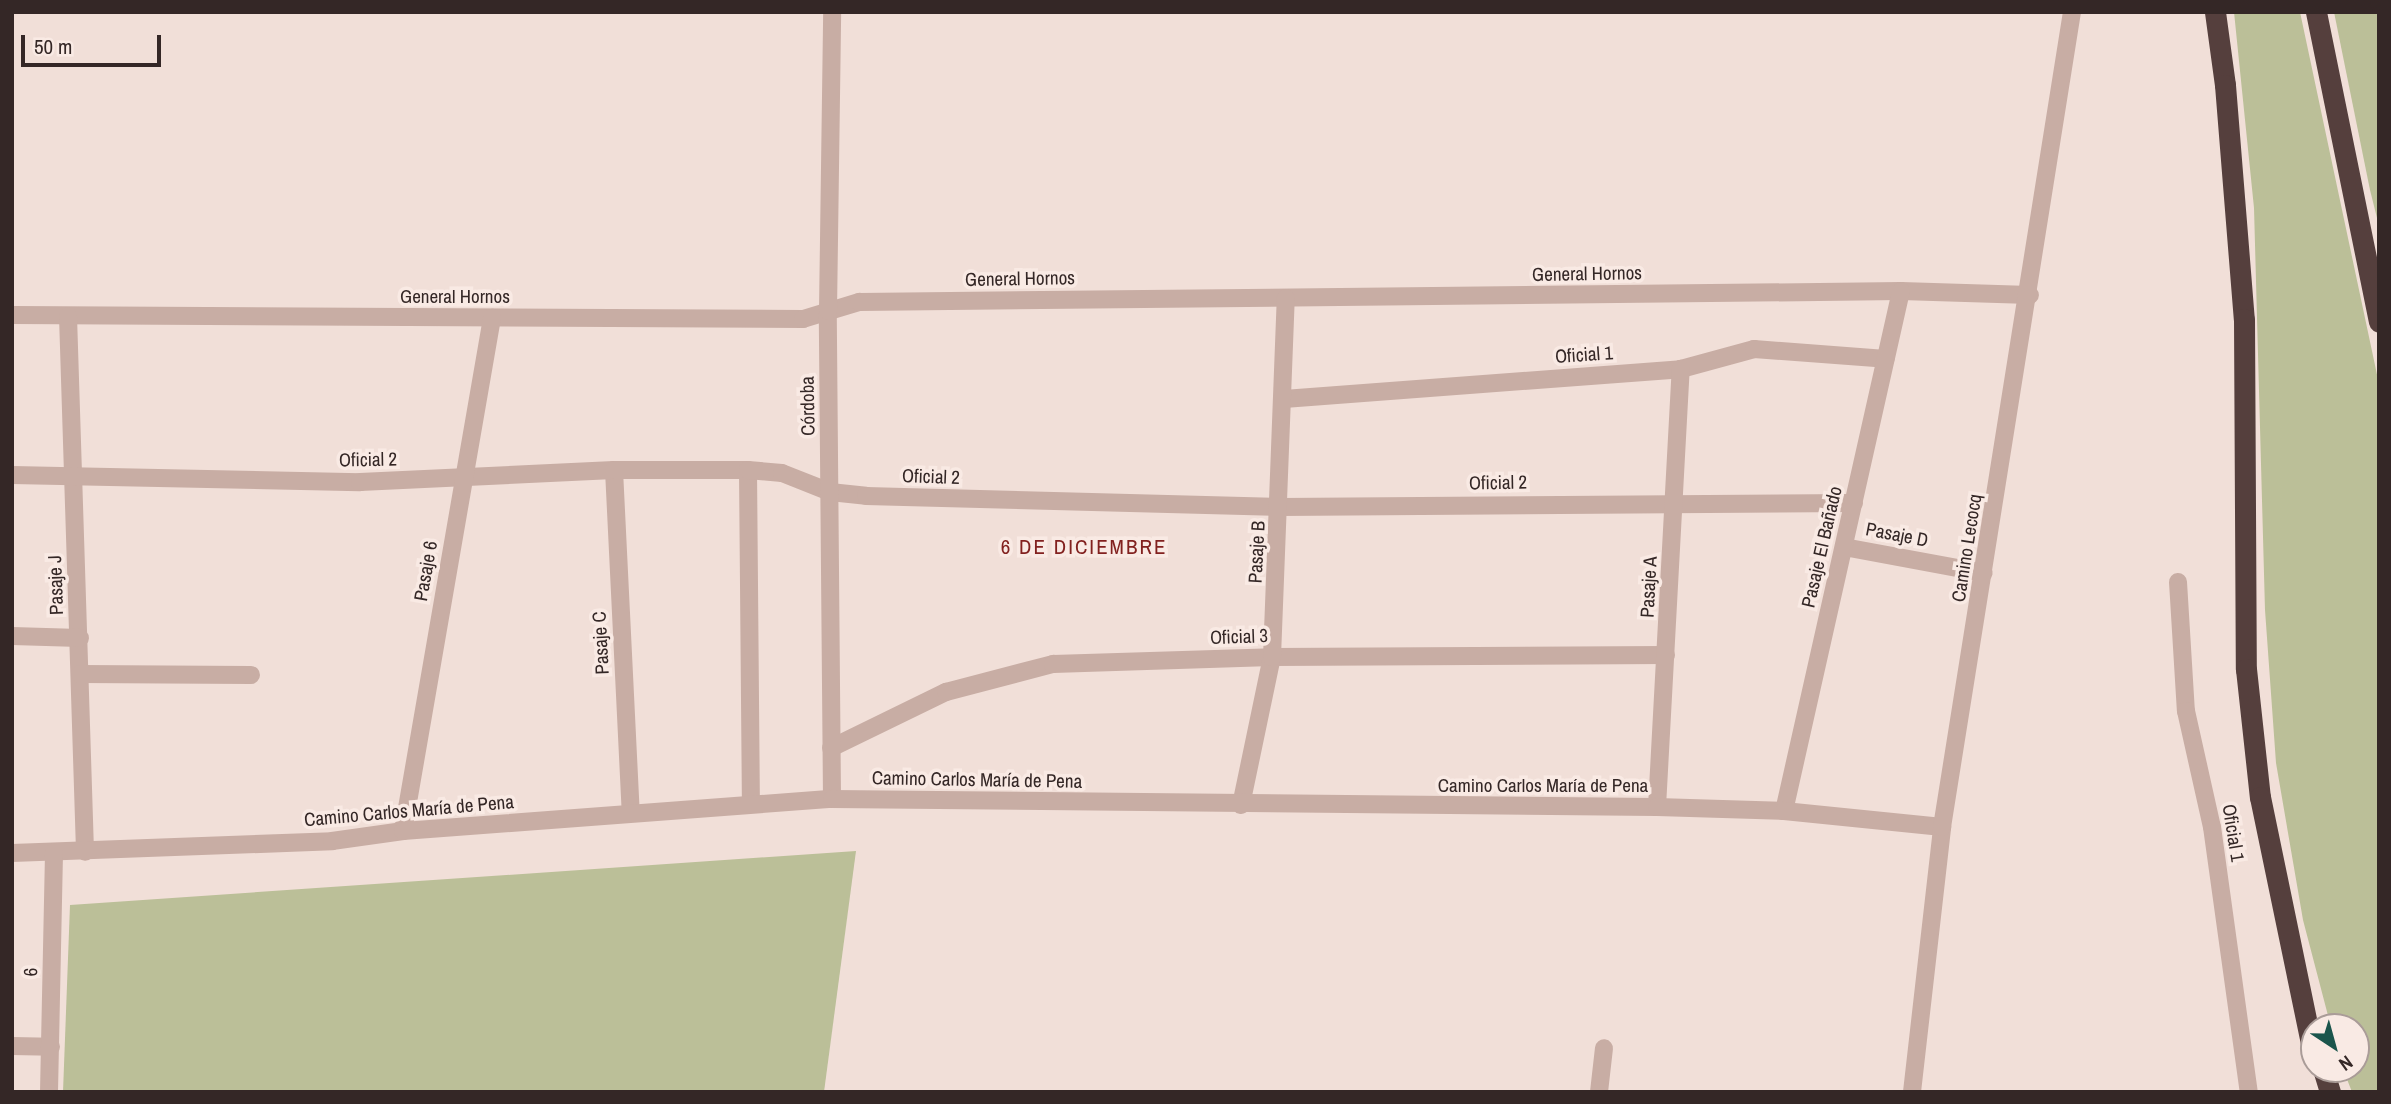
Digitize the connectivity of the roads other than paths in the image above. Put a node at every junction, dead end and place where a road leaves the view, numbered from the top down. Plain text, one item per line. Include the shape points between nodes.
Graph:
1 (832, 12) edge
2 (2072, 12) edge
3 (2215, 12) edge
4 (2316, 12) edge
5 (1901, 291) junction
6 (2030, 295) junction
7 (1286, 298) junction
8 (828, 312) junction
9 (12, 315) edge
10 (68, 316) junction
11 (492, 318) junction
12 (2379, 322) edge
13 (1886, 359) junction
14 (1681, 369) junction
15 (1284, 398) junction
16 (614, 470) junction
17 (748, 470) junction
18 (12, 475) edge
19 (73, 476) junction
20 (463, 478) junction
21 (830, 492) junction
22 (1674, 502) junction
23 (1854, 503) junction
24 (1280, 507) junction
25 (1844, 547) junction
26 (1984, 573) junction
27 (2178, 582) dead end
28 (12, 636) edge
29 (79, 638) junction
30 (1666, 655) junction
31 (1272, 657) junction
32 (80, 674) junction
33 (251, 675) dead end
34 (831, 748) junction
35 (832, 799) junction
36 (751, 804) junction
37 (1241, 805) junction
38 (1657, 807) junction
39 (1784, 811) junction
40 (631, 813) junction
41 (1942, 827) junction
42 (403, 831) junction
43 (54, 852) junction
44 (85, 852) junction
45 (12, 853) edge
46 (2303, 999) junction
47 (2306, 1013) edge
48 (2307, 1013) edge
49 (12, 1046) edge
50 (51, 1047) junction
51 (1604, 1048) dead end
52 (49, 1092) edge
53 (1599, 1092) edge
54 (1912, 1092) edge
55 (2249, 1092) edge

1 - 8 street, Córdoba
2 - 6 street, Camino Lecocq
3 - 46 highway via 2244,319 2246,669 2260,797
4 - 12 highway
5 - 6 street, General Hornos
5 - 7 street, General Hornos
5 - 13 street, Pasaje El Bañado
6 - 26 street, Camino Lecocq
7 - 8 street, General Hornos via 859,302
7 - 15 street, Pasaje B
8 - 11 street, General Hornos via 803,319
8 - 21 street, Córdoba
9 - 10 street, General Hornos
10 - 11 street, General Hornos
10 - 19 street, Pasaje J
11 - 20 street, Pasaje 6
13 - 14 street, Oficial 1 via 1754,349
13 - 23 street, Pasaje El Bañado
14 - 15 street, Oficial 1
14 - 22 street, Pasaje A
15 - 24 street, Pasaje B
16 - 17 street, Oficial 2
16 - 20 street, Oficial 2
16 - 40 street, Pasaje C
17 - 21 street, Oficial 2 via 782,473
17 - 36 street
18 - 19 street, Oficial 2
19 - 20 street, Oficial 2 via 360,482
19 - 29 street, Pasaje J
20 - 42 street, Pasaje 6
21 - 24 street, Oficial 2
21 - 34 street, Córdoba
22 - 23 street, Oficial 2
22 - 24 street, Oficial 2
22 - 30 street, Pasaje A
23 - 25 street, Pasaje El Bañado
24 - 31 street, Pasaje B
25 - 26 street, Pasaje D
25 - 39 street, Pasaje El Bañado
26 - 41 street, Camino Lecocq
27 - 55 street, Oficial 1 via 2186,711 2212,827
28 - 29 street
29 - 32 street, Pasaje J
30 - 31 street, Oficial 3
30 - 38 street, Pasaje A
31 - 34 street, Oficial 3 via 1027,668 937,696
31 - 37 street, Pasaje B
32 - 33 street
32 - 44 street, Pasaje J
34 - 35 street, Córdoba
35 - 36 street, Camino Carlos María de Pena
35 - 37 street, Camino Carlos María de Pena
36 - 40 street, Camino Carlos María de Pena
37 - 38 street, Camino Carlos María de Pena
38 - 39 street, Camino Carlos María de Pena
39 - 41 street, Camino Carlos María de Pena
40 - 42 street, Camino Carlos María de Pena
41 - 54 street, Camino Lecocq
42 - 44 street, Camino Carlos María de Pena via 332,841
43 - 44 street, Camino Carlos María de Pena
43 - 45 street, Camino Carlos María de Pena
43 - 50 street, 6
46 - 47 highway
46 - 48 highway
49 - 50 street
50 - 52 street, 6
51 - 53 street

